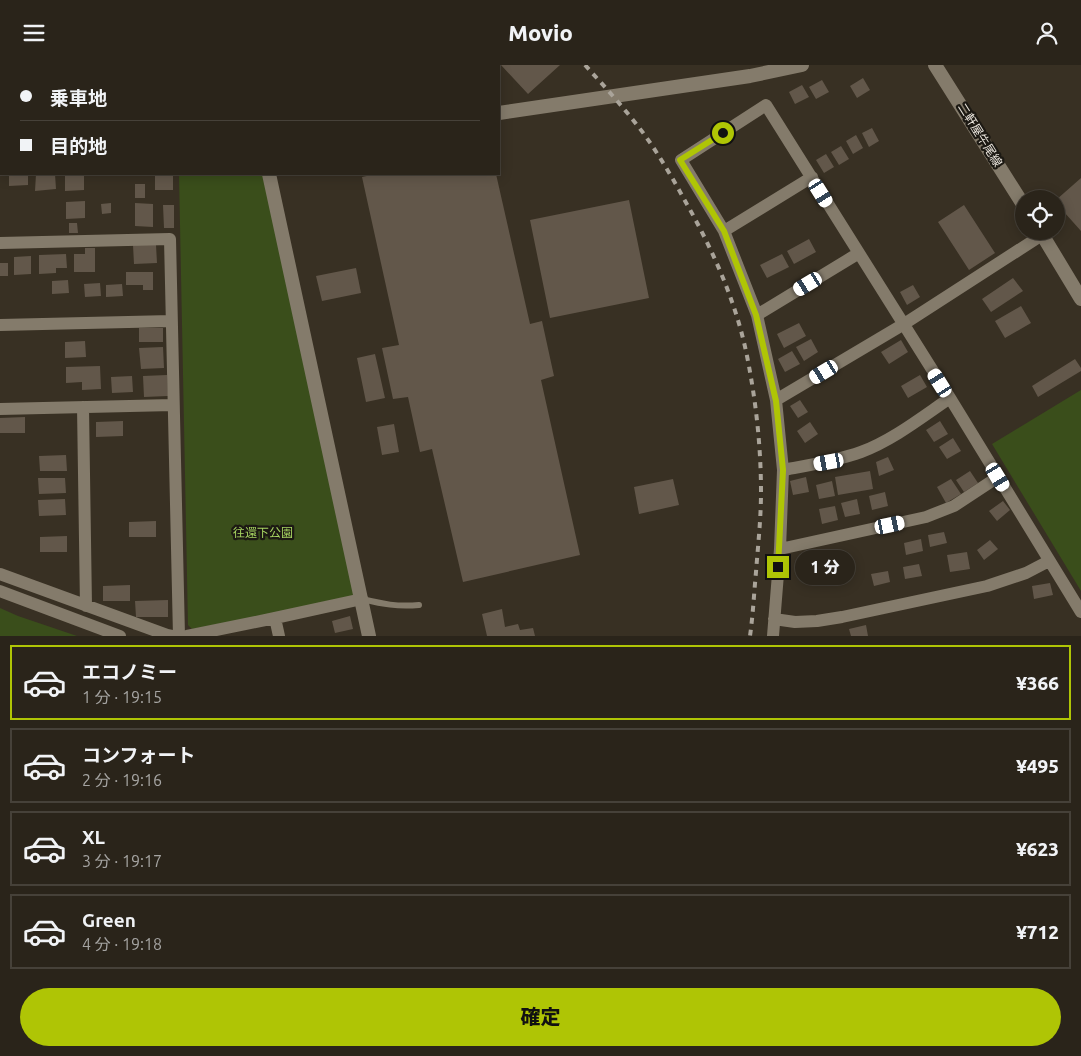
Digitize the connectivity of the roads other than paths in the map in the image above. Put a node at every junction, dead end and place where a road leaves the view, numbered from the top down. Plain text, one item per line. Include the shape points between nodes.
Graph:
1 (802, 65) edge
2 (935, 65) edge
3 (500, 113) edge
4 (269, 175) edge
5 (812, 177) junction
6 (1015, 192) edge
7 (724, 231) junction
8 (1030, 240) edge
9 (1045, 240) edge
10 (0, 243) edge
11 (859, 253) junction
12 (1081, 299) edge
13 (756, 315) junction
14 (171, 321) junction
15 (904, 324) junction
16 (0, 325) edge
17 (950, 398) junction
18 (776, 401) junction
19 (173, 405) junction
20 (83, 407) junction
21 (0, 409) edge
22 (783, 470) junction
23 (998, 477) junction
24 (780, 549) junction
25 (1049, 561) junction
26 (0, 574) edge
27 (0, 591) edge
28 (362, 599) junction
29 (418, 605) dead end
30 (86, 606) junction
31 (1081, 611) edge
32 (276, 618) junction
33 (774, 619) junction
34 (120, 636) edge
35 (172, 636) edge
36 (179, 636) edge
37 (187, 636) edge
38 (279, 636) edge
39 (369, 636) edge
40 (773, 636) edge

1 - 3 street via 750,76
2 - 6 street, 二軒屋牛尾線
4 - 28 street
5 - 7 street
5 - 7 street via 766,105 680,160
5 - 11 street
7 - 13 street
8 - 15 street
9 - 12 street
10 - 14 street via 170,239
11 - 13 street
11 - 15 street
13 - 18 street
14 - 16 street
14 - 19 street
15 - 17 street
15 - 18 street
17 - 22 street via 894,435 862,451 829,462
17 - 23 street
18 - 22 street
19 - 20 street
19 - 36 street
20 - 21 street
20 - 30 street
22 - 24 street
23 - 24 street via 954,506 926,517
23 - 25 street
24 - 33 street
25 - 31 street
25 - 33 street via 1026,573 987,585 842,617 795,622
26 - 30 street
27 - 34 street
28 - 29 lane via 387,605
28 - 32 street
28 - 39 street
30 - 35 street
32 - 37 street
32 - 38 street
33 - 40 street

